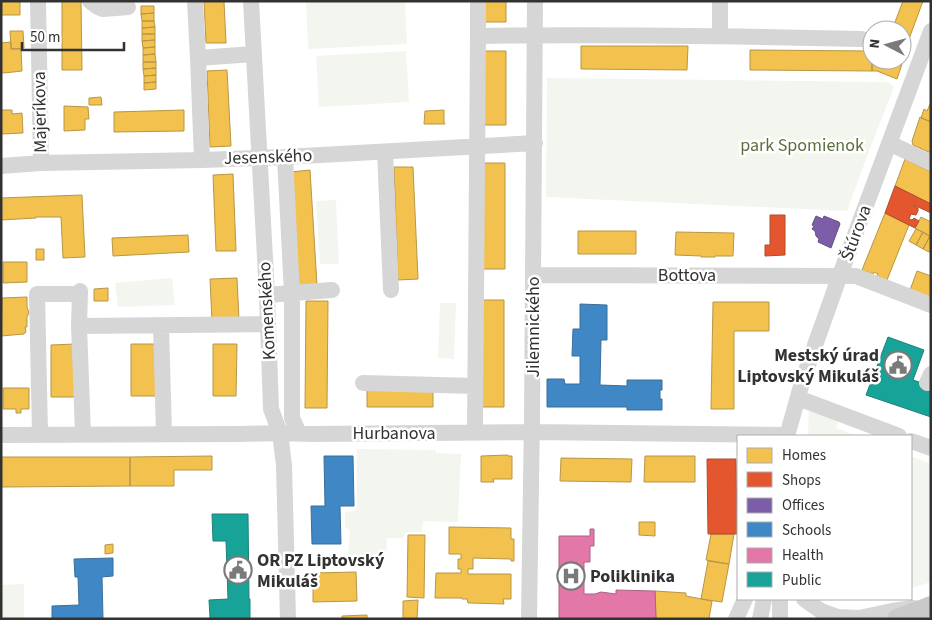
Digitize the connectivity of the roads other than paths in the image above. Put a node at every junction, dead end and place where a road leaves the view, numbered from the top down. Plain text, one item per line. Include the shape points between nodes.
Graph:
1 (38, 1) edge
2 (90, 1) edge
3 (195, 1) edge
4 (251, 1) edge
5 (478, 1) edge
6 (535, 1) edge
7 (720, 1) edge
8 (128, 8) dead end
9 (536, 35) junction
10 (478, 36) junction
11 (720, 36) junction
12 (930, 36) edge
13 (862, 39) dead end
14 (254, 54) junction
15 (198, 58) junction
16 (534, 142) junction
17 (889, 143) junction
18 (477, 146) junction
19 (385, 152) junction
20 (285, 157) junction
21 (259, 158) junction
22 (202, 160) junction
23 (41, 163) junction
24 (931, 163) edge
25 (1, 166) edge
26 (533, 275) junction
27 (840, 275) junction
28 (332, 290) dead end
29 (391, 290) dead end
30 (292, 293) junction
31 (267, 295) junction
32 (931, 305) edge
33 (268, 324) junction
34 (80, 326) junction
35 (161, 326) junction
36 (363, 383) dead end
37 (476, 386) junction
38 (798, 398) junction
39 (532, 432) junction
40 (280, 433) junction
41 (299, 433) junction
42 (475, 433) junction
43 (40, 434) junction
44 (83, 434) junction
45 (164, 434) junction
46 (1, 435) edge
47 (737, 435) edge
48 (787, 435) edge
49 (896, 435) edge
50 (912, 440) edge
51 (931, 448) edge
52 (745, 600) edge
53 (764, 600) edge
54 (780, 600) edge
55 (805, 600) edge
56 (931, 606) edge
57 (288, 619) edge
58 (529, 619) edge
59 (736, 619) edge
60 (760, 619) edge
61 (780, 619) edge
62 (897, 619) edge

1 - 23 street, Majeríkova
2 - 8 street via 103,8
3 - 15 street
4 - 14 street, Komenského
5 - 10 street
6 - 9 street, Jilemnického
7 - 11 street
9 - 10 street
9 - 11 street
9 - 16 street, Jilemnického
10 - 18 street
11 - 13 street
12 - 17 street, Štúrova
14 - 15 street
14 - 21 street, Komenského
15 - 22 street
16 - 18 street, Jesenského
16 - 26 street, Jilemnického
17 - 24 street
17 - 27 street, Štúrova
18 - 19 street, Jesenského
18 - 37 street
19 - 20 street, Jesenského
19 - 29 street
20 - 21 street, Jesenského
20 - 30 street
21 - 22 street, Jesenského
21 - 31 street, Komenského
22 - 23 street, Jesenského
23 - 25 street, Jesenského
26 - 27 street, Bottova
26 - 39 street, Jilemnického
27 - 32 street, Bottova via 856,276
27 - 38 street, Štúrova
28 - 30 street
30 - 31 street
30 - 41 street via 292,418
31 - 33 street, Komenského
33 - 35 street
33 - 40 street, Komenského via 271,409
34 - 35 street
34 - 43 street via 76,292 37,294
34 - 44 street
35 - 45 street
36 - 37 street
37 - 42 street
38 - 48 street, Štúrova
38 - 49 street
39 - 42 street, Hurbanova
39 - 47 street, Hurbanova
39 - 58 street, Jilemnického
40 - 41 street, Hurbanova
40 - 45 street, Hurbanova
40 - 57 street, Komenského via 284,465
41 - 42 street, Hurbanova
43 - 44 street, Hurbanova
43 - 46 street, Hurbanova
44 - 45 street, Hurbanova
50 - 51 street
52 - 59 street
53 - 60 street
54 - 61 street
55 - 56 street via 821,611 838,617 859,618
56 - 62 main road

